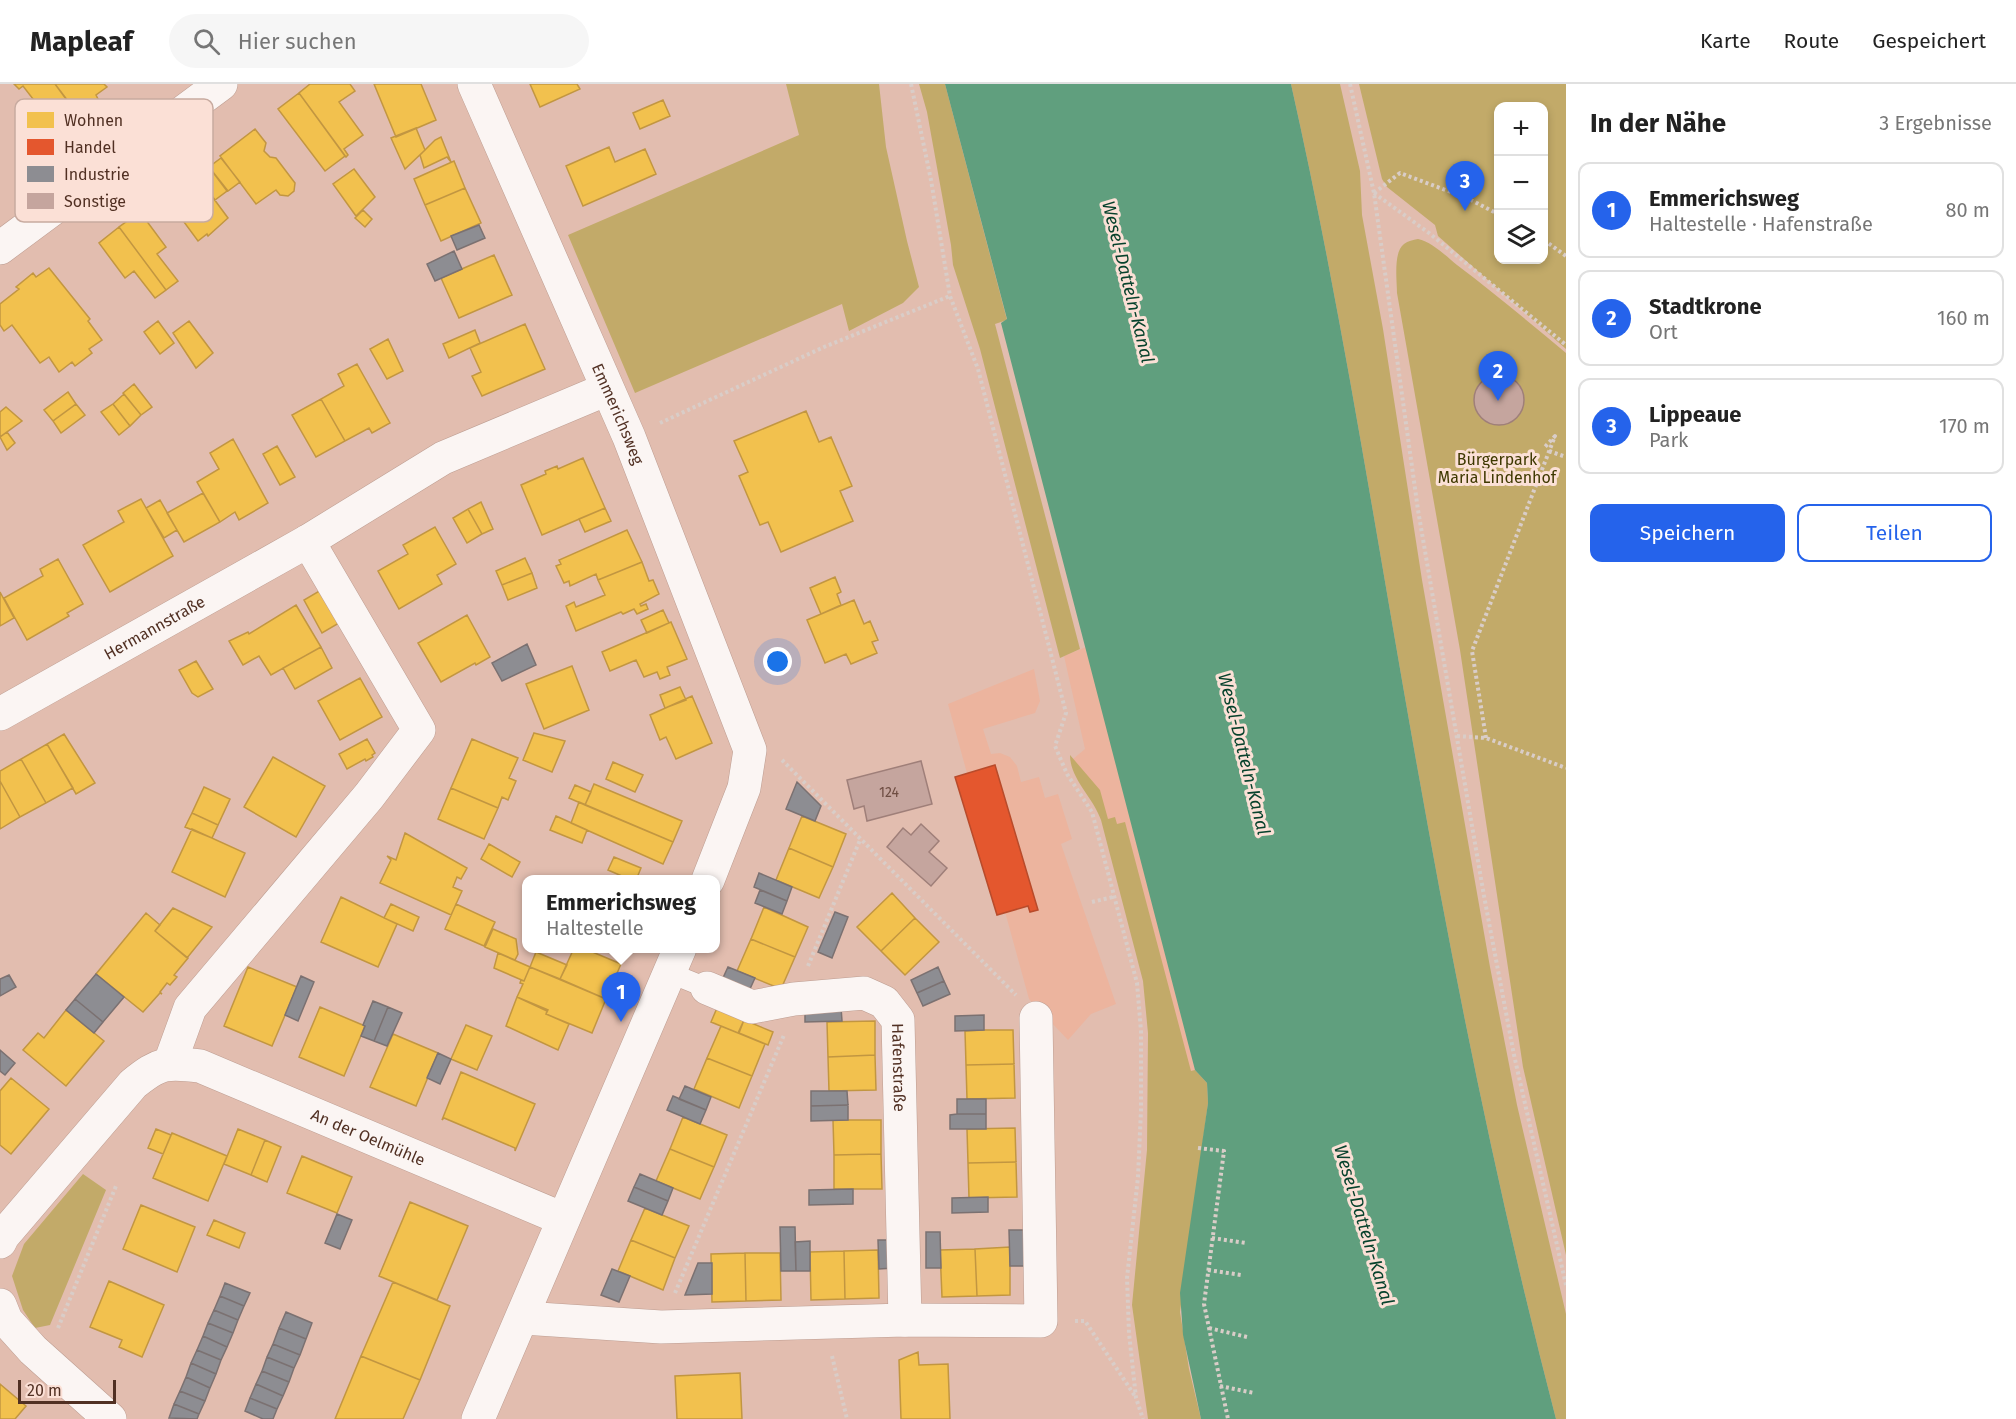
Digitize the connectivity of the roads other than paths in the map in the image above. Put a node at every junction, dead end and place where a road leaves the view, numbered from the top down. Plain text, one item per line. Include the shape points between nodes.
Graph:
1 (221, 84) edge
2 (474, 84) edge
3 (201, 99) edge
4 (35, 222) edge
5 (0, 248) edge
6 (607, 389) junction
7 (308, 541) junction
8 (0, 714) edge
9 (710, 875) edge
10 (675, 961) edge
11 (707, 988) joint
12 (1036, 1018) road end
13 (170, 1063) junction
14 (563, 1219) junction
15 (0, 1242) edge
16 (0, 1305) edge
17 (523, 1317) junction
18 (906, 1320) junction
19 (110, 1419) edge
20 (478, 1419) edge

1 - 3 street
2 - 6 street, Emmerichsweg
4 - 5 street
6 - 7 street, Hermannstraße via 443,458
6 - 9 street, Emmerichsweg via 750,750 744,788
7 - 8 street, Hermannstraße
7 - 13 street via 419,730 369,796 190,1008
10 - 11 lane
10 - 14 street
11 - 18 street, Hafenstraße via 752,1007 864,993 884,1002 898,1020
12 - 18 street via 1041,1321
13 - 14 street, An der Oelmühle via 200,1066
13 - 15 street via 148,1072 133,1084
14 - 17 street
16 - 19 street via 6,1320 43,1359
17 - 18 street via 661,1327
17 - 20 street

